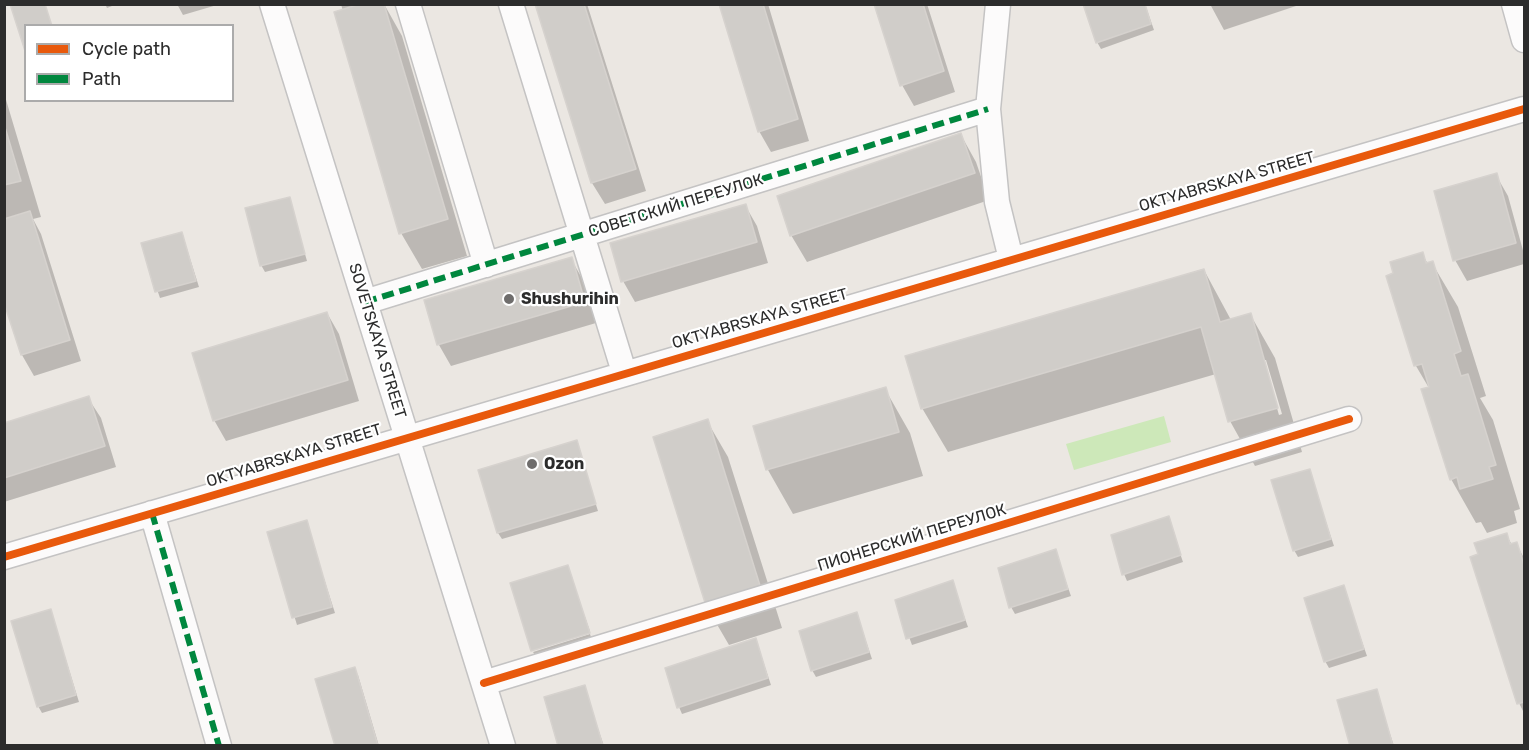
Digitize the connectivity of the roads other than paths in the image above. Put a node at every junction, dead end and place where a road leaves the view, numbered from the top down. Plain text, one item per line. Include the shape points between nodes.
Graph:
1 (272, 4) edge
2 (408, 4) edge
3 (512, 4) edge
4 (998, 4) edge
5 (1514, 4) edge
6 (1524, 40) edge
7 (988, 109) junction
8 (1524, 109) edge
9 (582, 235) junction
10 (1011, 260) junction
11 (486, 265) junction
12 (365, 302) junction
13 (624, 372) junction
14 (1349, 418) dead end
15 (406, 436) junction
16 (152, 513) junction
17 (4, 557) edge
18 (484, 683) junction
19 (219, 746) edge
20 (503, 746) edge

1 - 12 street, SOVETSKAYA STREET
2 - 11 street
3 - 9 street
4 - 7 street
5 - 6 street
7 - 9 street, СОВЕТСКИЙ ПЕРЕУЛОК
7 - 10 street via 997,202
8 - 10 street, OKTYABRSKAYA STREET
9 - 11 street, СОВЕТСКИЙ ПЕРЕУЛОК
9 - 13 street
10 - 13 street, OKTYABRSKAYA STREET
11 - 12 street, СОВЕТСКИЙ ПЕРЕУЛОК
12 - 15 street, SOVETSKAYA STREET
13 - 15 street, OKTYABRSKAYA STREET
14 - 18 street, ПИОНЕРСКИЙ ПЕРЕУЛОК
15 - 16 street, OKTYABRSKAYA STREET
15 - 18 street, SOVETSKAYA STREET
16 - 17 street, OKTYABRSKAYA STREET
16 - 19 street
18 - 20 street, SOVETSKAYA STREET

